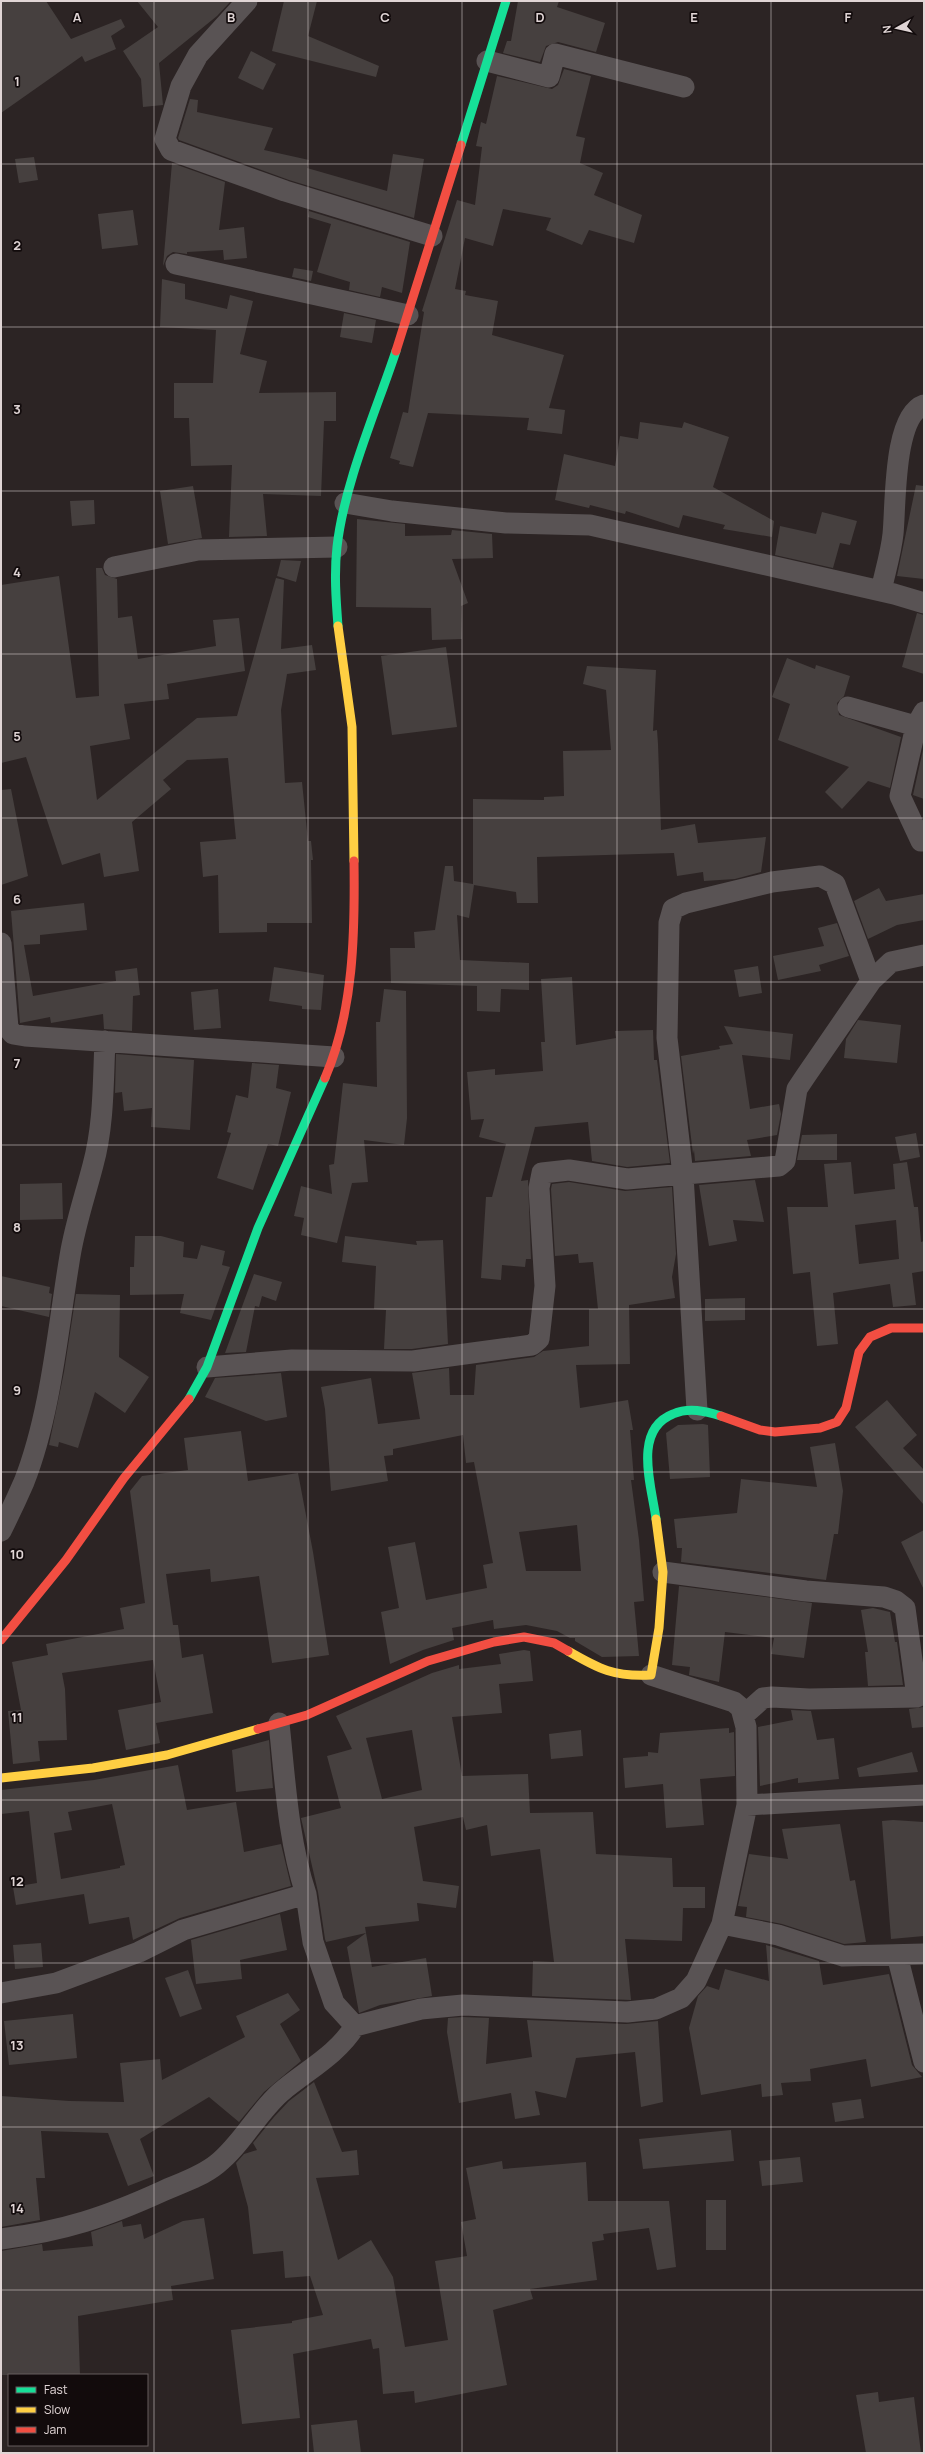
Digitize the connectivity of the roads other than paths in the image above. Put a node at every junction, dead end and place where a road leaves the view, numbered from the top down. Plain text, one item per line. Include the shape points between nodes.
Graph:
1 (247, 1) edge
2 (506, 1) edge
3 (487, 61) junction
4 (684, 87) dead end
5 (432, 236) junction
6 (176, 264) dead end
7 (408, 315) junction
8 (924, 405) edge
9 (345, 503) junction
10 (338, 547) junction
11 (114, 567) dead end
12 (881, 590) junction
13 (924, 603) edge
14 (848, 707) dead end
15 (920, 719) edge
16 (924, 841) edge
17 (1, 943) edge
18 (924, 955) edge
19 (871, 981) junction
20 (105, 1041) junction
21 (334, 1057) junction
22 (683, 1175) junction
23 (924, 1328) edge
24 (207, 1367) junction
25 (697, 1410) junction
26 (1, 1531) edge
27 (663, 1572) junction
28 (1, 1640) edge
29 (652, 1676) junction
30 (744, 1715) junction
31 (279, 1723) junction
32 (1, 1778) edge
33 (924, 1795) edge
34 (747, 1805) junction
35 (306, 1894) junction
36 (722, 1924) junction
37 (924, 1954) edge
38 (897, 1955) junction
39 (1, 1993) edge
40 (355, 2026) junction
41 (924, 2062) edge
42 (1, 2239) edge

1 - 5 street via 198,55 182,86 168,123 165,139 171,150 285,191
2 - 3 main road
3 - 4 street via 549,76 555,54
3 - 5 main road
5 - 7 main road
6 - 7 street
7 - 9 main road
8 - 12 street via 912,411 900,443 893,534
9 - 10 main road
9 - 12 street via 392,511 506,523 590,525
10 - 11 street via 198,550
10 - 21 main road via 335,591 352,727 355,917 349,986
12 - 13 street
14 - 15 street
15 - 16 street via 900,796 921,841
17 - 20 street via 8,1028 13,1034
18 - 19 street via 891,962
19 - 22 street via 797,1089 785,1161 770,1168
19 - 22 street via 835,884 820,876 772,882 686,903 673,909 669,923 668,1038
20 - 21 street
20 - 26 street via 101,1127 94,1165 80,1208 70,1256 63,1307 38,1433 24,1481
21 - 24 main road via 258,1228
22 - 24 street via 627,1179 569,1170 542,1173 539,1188 545,1286 539,1339 532,1344 414,1361 292,1360
22 - 25 street
23 - 25 main road via 889,1326 875,1332 864,1342 855,1357 848,1407 839,1420 825,1428 760,1430
24 - 28 main road via 184,1407 124,1478 66,1560
25 - 27 main road via 680,1410 669,1415 657,1422 649,1436 647,1453
27 - 29 main road
27 - 30 street via 806,1591 884,1597 896,1601 905,1608 917,1697 772,1697 763,1698
29 - 30 street via 734,1702
29 - 31 main road via 634,1676 600,1670 554,1643 524,1637 494,1642 428,1662 307,1715
30 - 34 street
31 - 32 main road via 167,1755 93,1768
31 - 35 street via 287,1799
33 - 34 street
34 - 36 street
35 - 39 street via 183,1930 139,1952 56,1983
35 - 40 street via 313,1942 334,2003
36 - 38 street via 778,1936 833,1954
36 - 40 street via 696,1981 681,1998 656,2008 627,2012 442,2006
37 - 38 street
38 - 41 street
40 - 42 street via 345,2043 281,2092 259,2114 229,2154 202,2174 84,2223 42,2234

